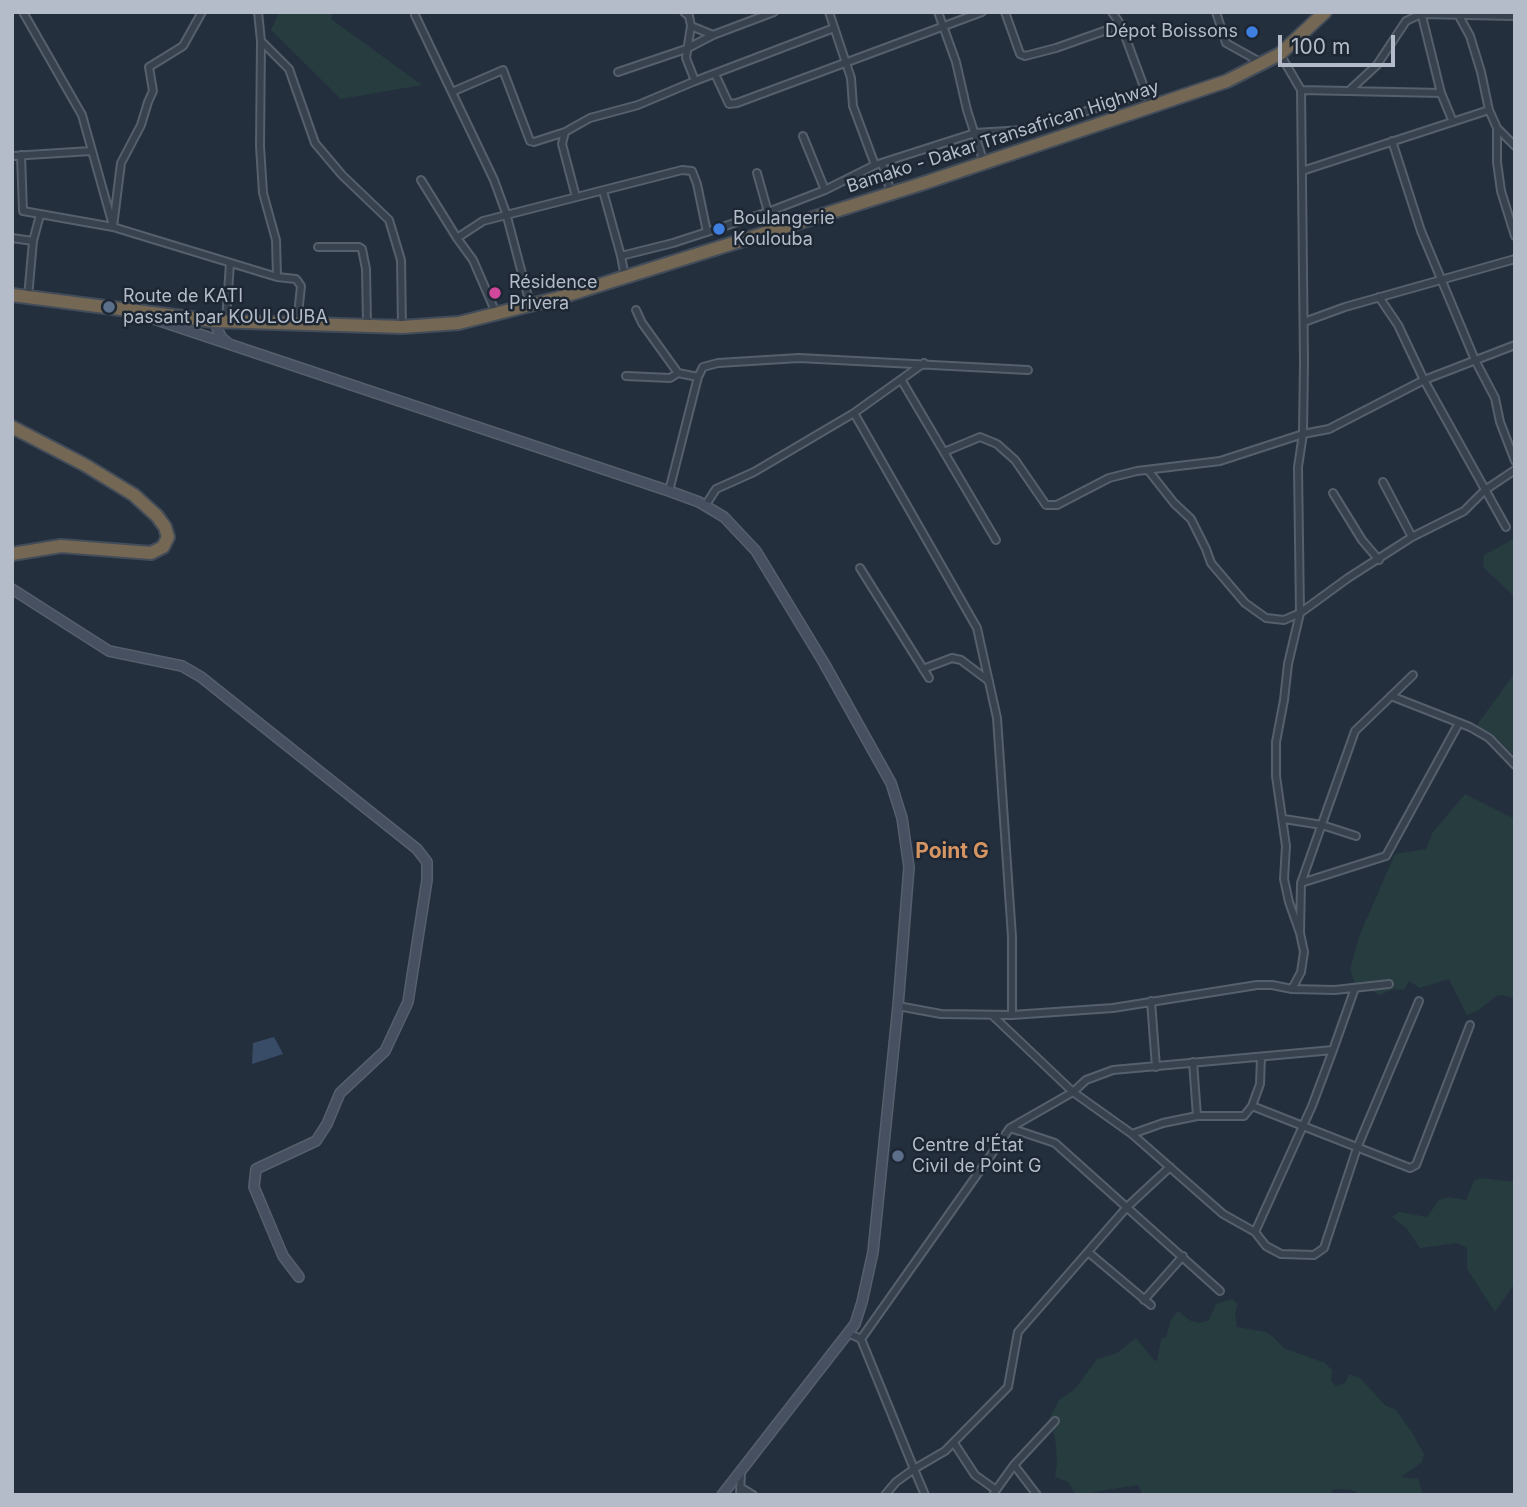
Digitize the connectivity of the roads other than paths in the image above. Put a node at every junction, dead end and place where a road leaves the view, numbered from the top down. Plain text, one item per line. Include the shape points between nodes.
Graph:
1 (23, 12) edge
2 (202, 12) edge
3 (258, 12) edge
4 (684, 12) edge
5 (774, 12) edge
6 (829, 12) edge
7 (938, 12) edge
8 (982, 12) edge
9 (1005, 12) edge
10 (1112, 12) edge
11 (1216, 12) edge
12 (1325, 12) edge
13 (1421, 13) edge
14 (415, 15) dead end
15 (1459, 16) junction
16 (1515, 16) edge
17 (1121, 25) junction
18 (691, 26) junction
19 (944, 26) junction
20 (834, 28) junction
21 (713, 35) junction
22 (261, 41) junction
23 (687, 49) junction
24 (1280, 54) junction
25 (845, 61) junction
26 (1263, 64) junction
27 (618, 72) dead end
28 (715, 74) junction
29 (695, 80) junction
30 (1351, 89) junction
31 (1301, 90) junction
32 (452, 92) junction
33 (1146, 93) junction
34 (1441, 93) junction
35 (1152, 107) junction
36 (1489, 110) junction
37 (1453, 122) junction
38 (1497, 128) junction
39 (565, 132) junction
40 (975, 133) junction
41 (803, 136) dead end
42 (1392, 141) junction
43 (1515, 146) edge
44 (91, 151) junction
45 (21, 155) junction
46 (12, 156) edge
47 (984, 163) junction
48 (878, 164) junction
49 (1302, 171) junction
50 (757, 173) dead end
51 (421, 180) dead end
52 (825, 190) junction
53 (603, 191) junction
54 (891, 193) junction
55 (576, 197) junction
56 (768, 212) junction
57 (506, 213) junction
58 (40, 215) junction
59 (113, 227) junction
60 (707, 232) junction
61 (1515, 236) edge
62 (12, 238) edge
63 (457, 238) junction
64 (33, 241) junction
65 (318, 247) dead end
66 (621, 256) junction
67 (1515, 259) edge
68 (230, 263) junction
69 (277, 277) junction
70 (625, 278) junction
71 (1442, 279) junction
72 (12, 295) edge
73 (28, 297) junction
74 (1379, 297) junction
75 (530, 304) junction
76 (636, 310) dead end
77 (133, 312) junction
78 (496, 313) junction
79 (220, 321) junction
80 (1304, 322) junction
81 (297, 325) junction
82 (367, 325) junction
83 (402, 327) junction
84 (1515, 345) edge
85 (243, 351) junction
86 (1475, 360) junction
87 (924, 363) junction
88 (1028, 370) dead end
89 (678, 373) junction
90 (626, 376) dead end
91 (698, 377) junction
92 (1424, 380) junction
93 (902, 381) junction
94 (854, 413) junction
95 (12, 427) edge
96 (1303, 434) junction
97 (944, 452) junction
98 (1515, 461) edge
99 (1148, 470) junction
100 (1515, 470) edge
101 (1383, 482) dead end
102 (1485, 490) junction
103 (669, 491) junction
104 (1333, 493) dead end
105 (705, 506) junction
106 (1506, 527) dead end
107 (1412, 537) junction
108 (996, 540) dead end
109 (12, 554) edge
110 (1379, 560) junction
111 (860, 568) dead end
112 (12, 589) edge
113 (1300, 613) junction
114 (923, 668) junction
115 (1413, 675) dead end
116 (929, 678) dead end
117 (989, 681) junction
118 (1391, 696) junction
119 (1459, 723) junction
120 (1515, 765) edge
121 (1284, 819) junction
122 (1322, 825) junction
123 (1356, 836) dead end
124 (1301, 883) junction
125 (1300, 933) junction
126 (1389, 984) dead end
127 (1356, 988) junction
128 (1292, 989) junction
129 (1151, 1001) junction
130 (1419, 1002) dead end
131 (898, 1006) junction
132 (992, 1015) junction
133 (1012, 1015) junction
134 (1471, 1025) dead end
135 (1333, 1050) junction
136 (1261, 1057) junction
137 (1193, 1062) junction
138 (1156, 1067) junction
139 (1073, 1092) junction
140 (1252, 1107) junction
141 (1197, 1116) junction
142 (1303, 1127) junction
143 (1010, 1128) junction
144 (1132, 1134) junction
145 (1357, 1148) junction
146 (1170, 1167) junction
147 (1127, 1208) junction
148 (1255, 1232) junction
149 (1088, 1252) junction
150 (1183, 1256) junction
151 (299, 1277) dead end
152 (1220, 1291) dead end
153 (1144, 1300) junction
154 (1151, 1305) dead end
155 (848, 1333) junction
156 (861, 1339) junction
157 (1055, 1422) dead end
158 (954, 1443) junction
159 (1014, 1465) junction
160 (914, 1469) junction
161 (741, 1470) junction
162 (740, 1491) edge
163 (995, 1492) edge
164 (722, 1495) edge
165 (752, 1495) edge
166 (885, 1495) edge
167 (925, 1495) edge
168 (1037, 1495) edge

1 - 44 street via 82,115
2 - 59 street via 183,46 149,67 153,91 121,163
3 - 22 street
4 - 18 street
5 - 21 street
6 - 20 street
7 - 19 street
8 - 19 street
9 - 17 street via 1020,54 1025,56
10 - 17 street
11 - 26 street via 1226,43
12 - 24 highway, Bamako - Dakar Transafrican Highway
13 - 15 street
13 - 30 street via 1406,21 1377,65
13 - 34 street
14 - 32 street
15 - 16 street
15 - 36 street via 1470,36
17 - 33 street
18 - 21 street
18 - 23 street
19 - 25 street
19 - 40 street
20 - 25 street
20 - 28 street
21 - 23 street
22 - 69 street via 263,193 276,240
22 - 83 street via 289,69 315,143 389,220 401,260
23 - 27 street
23 - 29 street via 685,58
24 - 26 highway, Bamako - Dakar Transafrican Highway
24 - 31 street
25 - 28 street via 729,104
25 - 48 street via 853,106
26 - 35 highway, Bamako - Dakar Transafrican Highway
28 - 29 street
29 - 39 street via 638,105 590,118
30 - 31 street
30 - 34 street
31 - 49 street
32 - 39 street via 503,70 530,141
32 - 57 street
33 - 35 street
33 - 40 street via 1024,130
34 - 37 street
35 - 47 highway, Bamako - Dakar Transafrican Highway
36 - 37 street
36 - 38 street
37 - 42 street
38 - 43 street
38 - 61 street via 1497,162
39 - 55 street via 562,144
40 - 47 street
40 - 48 street
41 - 52 street
42 - 49 street
42 - 71 street
44 - 45 street
44 - 59 street
45 - 46 street
45 - 58 street via 21,207
47 - 54 highway, Bamako - Dakar Transafrican Highway
48 - 52 street
48 - 54 street
49 - 80 street
50 - 56 street
51 - 63 street
52 - 56 street
53 - 55 street
53 - 60 street via 692,171
53 - 66 street
54 - 70 highway, Bamako - Dakar Transafrican Highway
55 - 57 street
56 - 60 street
57 - 63 street
57 - 75 street
58 - 59 street
58 - 64 street
59 - 68 street
60 - 66 street
62 - 64 street
63 - 78 street via 473,260
64 - 73 street
65 - 82 street via 362,249
66 - 70 street
67 - 71 street
68 - 69 street
68 - 79 street
69 - 81 street via 300,282
70 - 75 highway, Bamako - Dakar Transafrican Highway
71 - 74 street
71 - 86 street
72 - 73 highway, Bamako - Dakar Transafrican Highway
73 - 77 highway, Bamako - Dakar Transafrican Highway
74 - 80 street
74 - 92 street
75 - 78 highway, Bamako - Dakar Transafrican Highway
76 - 89 street
77 - 79 highway, Bamako - Dakar Transafrican Highway
77 - 85 street
78 - 83 highway, Bamako - Dakar Transafrican Highway via 459,323
79 - 81 highway, Bamako - Dakar Transafrican Highway
79 - 85 street via 221,337
80 - 96 street
81 - 82 highway, Bamako - Dakar Transafrican Highway
82 - 83 highway, Bamako - Dakar Transafrican Highway
84 - 86 street
85 - 103 street
86 - 92 street
86 - 98 street via 1495,398
87 - 88 street
87 - 91 street via 799,358 718,363 703,367
87 - 93 street
89 - 90 street via 670,378
89 - 91 street
91 - 103 street
92 - 96 street via 1329,429
92 - 102 street
93 - 94 street
93 - 97 street
94 - 105 street via 716,489
94 - 117 street via 977,628
95 - 109 highway via 134,495 157,516 168,537 163,547 151,553 61,546
96 - 99 street via 1220,461
96 - 113 street via 1297,467
97 - 99 street via 980,437 998,444 1046,505 1056,505 1109,478
97 - 108 street
99 - 113 street via 1191,519 1211,563 1245,603 1266,618 1284,620
100 - 102 street
101 - 107 street
102 - 106 street
102 - 107 street via 1464,511
103 - 105 street
104 - 110 street
105 - 131 street via 724,517 756,551 891,783 909,867
107 - 110 street
110 - 113 street
111 - 114 street
112 - 151 street via 109,651 182,666 201,677 417,849 426,863 408,1002 385,1051 340,1093 316,1141 256,1169 254,1186 283,1256
113 - 121 street via 1276,742 1276,776
114 - 116 street
114 - 117 street via 952,658
115 - 118 street
117 - 133 street via 997,718 1005,825
118 - 119 street
118 - 122 street via 1355,731
119 - 120 street via 1489,738
119 - 124 street via 1386,856
121 - 122 street
121 - 125 street via 1284,879
122 - 123 street
122 - 124 street
124 - 125 street
125 - 128 street via 1304,952
126 - 127 street
127 - 128 street
127 - 135 street
128 - 129 street via 1257,985
129 - 133 street
129 - 138 street
130 - 145 street
131 - 132 street via 941,1014
131 - 155 street via 873,1252 862,1302
132 - 133 street
132 - 139 street
134 - 145 street via 1416,1165 1410,1168
135 - 136 street
135 - 142 street
136 - 137 street
136 - 140 street via 1260,1084
137 - 138 street
137 - 141 street
138 - 139 street via 1113,1070 1086,1080
139 - 143 street
139 - 144 street
140 - 141 street via 1240,1117
140 - 142 street
141 - 144 street
142 - 145 street
142 - 148 street
143 - 147 street via 1055,1143
143 - 156 street
144 - 146 street
145 - 148 street via 1320,1253 1281,1254
146 - 147 street
146 - 148 street via 1223,1214
147 - 149 street
147 - 150 street
149 - 153 street
149 - 158 street via 1018,1332 1008,1387
150 - 152 street
150 - 153 street
153 - 154 street
155 - 156 street
155 - 161 street
156 - 160 street
157 - 159 street
158 - 160 street
158 - 163 street via 975,1475
159 - 163 street
159 - 168 street
160 - 166 street
160 - 167 street
161 - 162 street
161 - 164 street
162 - 165 street

